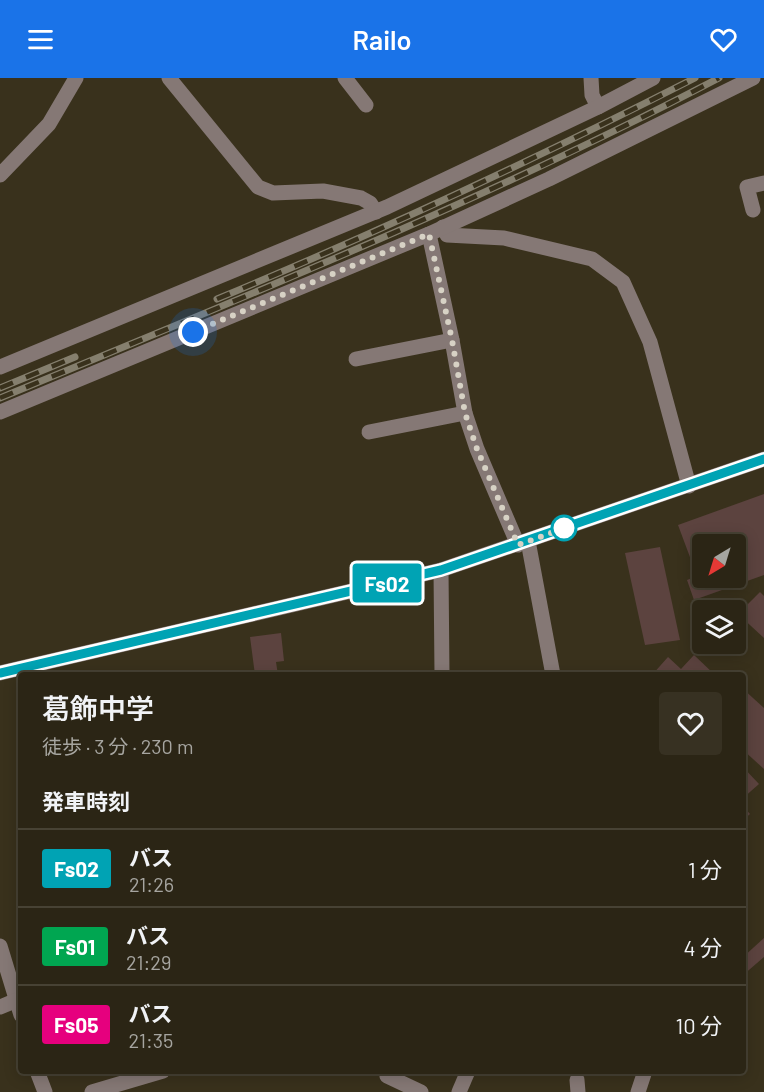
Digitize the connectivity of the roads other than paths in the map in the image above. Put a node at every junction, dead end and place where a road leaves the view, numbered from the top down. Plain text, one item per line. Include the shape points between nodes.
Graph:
1 (76, 78) edge
2 (169, 78) edge
3 (345, 78) edge
4 (591, 78) edge
5 (753, 78) edge
6 (644, 80) edge
7 (366, 105) dead end
8 (598, 107) junction
9 (0, 175) edge
10 (764, 183) edge
11 (753, 210) dead end
12 (376, 212) junction
13 (436, 230) junction
14 (452, 340) junction
15 (356, 359) dead end
16 (0, 367) edge
17 (0, 412) edge
18 (465, 413) junction
19 (369, 432) dead end
20 (764, 459) edge
21 (689, 486) junction
22 (523, 543) junction
23 (441, 570) junction
24 (442, 672) edge
25 (552, 672) edge
26 (0, 673) edge
27 (0, 946) edge
28 (18, 1005) edge
29 (0, 1007) edge
30 (18, 1008) edge
31 (38, 1074) edge
32 (152, 1074) edge
33 (386, 1074) edge
34 (467, 1074) edge
35 (644, 1074) edge
36 (45, 1092) edge
37 (92, 1092) edge
38 (421, 1092) edge
39 (459, 1092) edge
40 (638, 1092) edge

1 - 9 street via 49,124
2 - 12 street via 258,188 273,193 323,191 361,198
3 - 7 street
4 - 8 street via 592,95
5 - 13 street
6 - 8 street
8 - 12 street
10 - 11 street via 747,187
12 - 16 street
13 - 14 street
13 - 17 street
13 - 21 street via 504,238 592,259 623,282 650,342
14 - 15 street
14 - 18 street
18 - 19 street
18 - 22 street via 477,449
20 - 21 street
21 - 22 street
22 - 23 street
22 - 25 street
23 - 24 street
23 - 26 street
27 - 28 street
29 - 30 street
31 - 36 street
32 - 37 street
33 - 38 street
34 - 39 street
35 - 40 street

